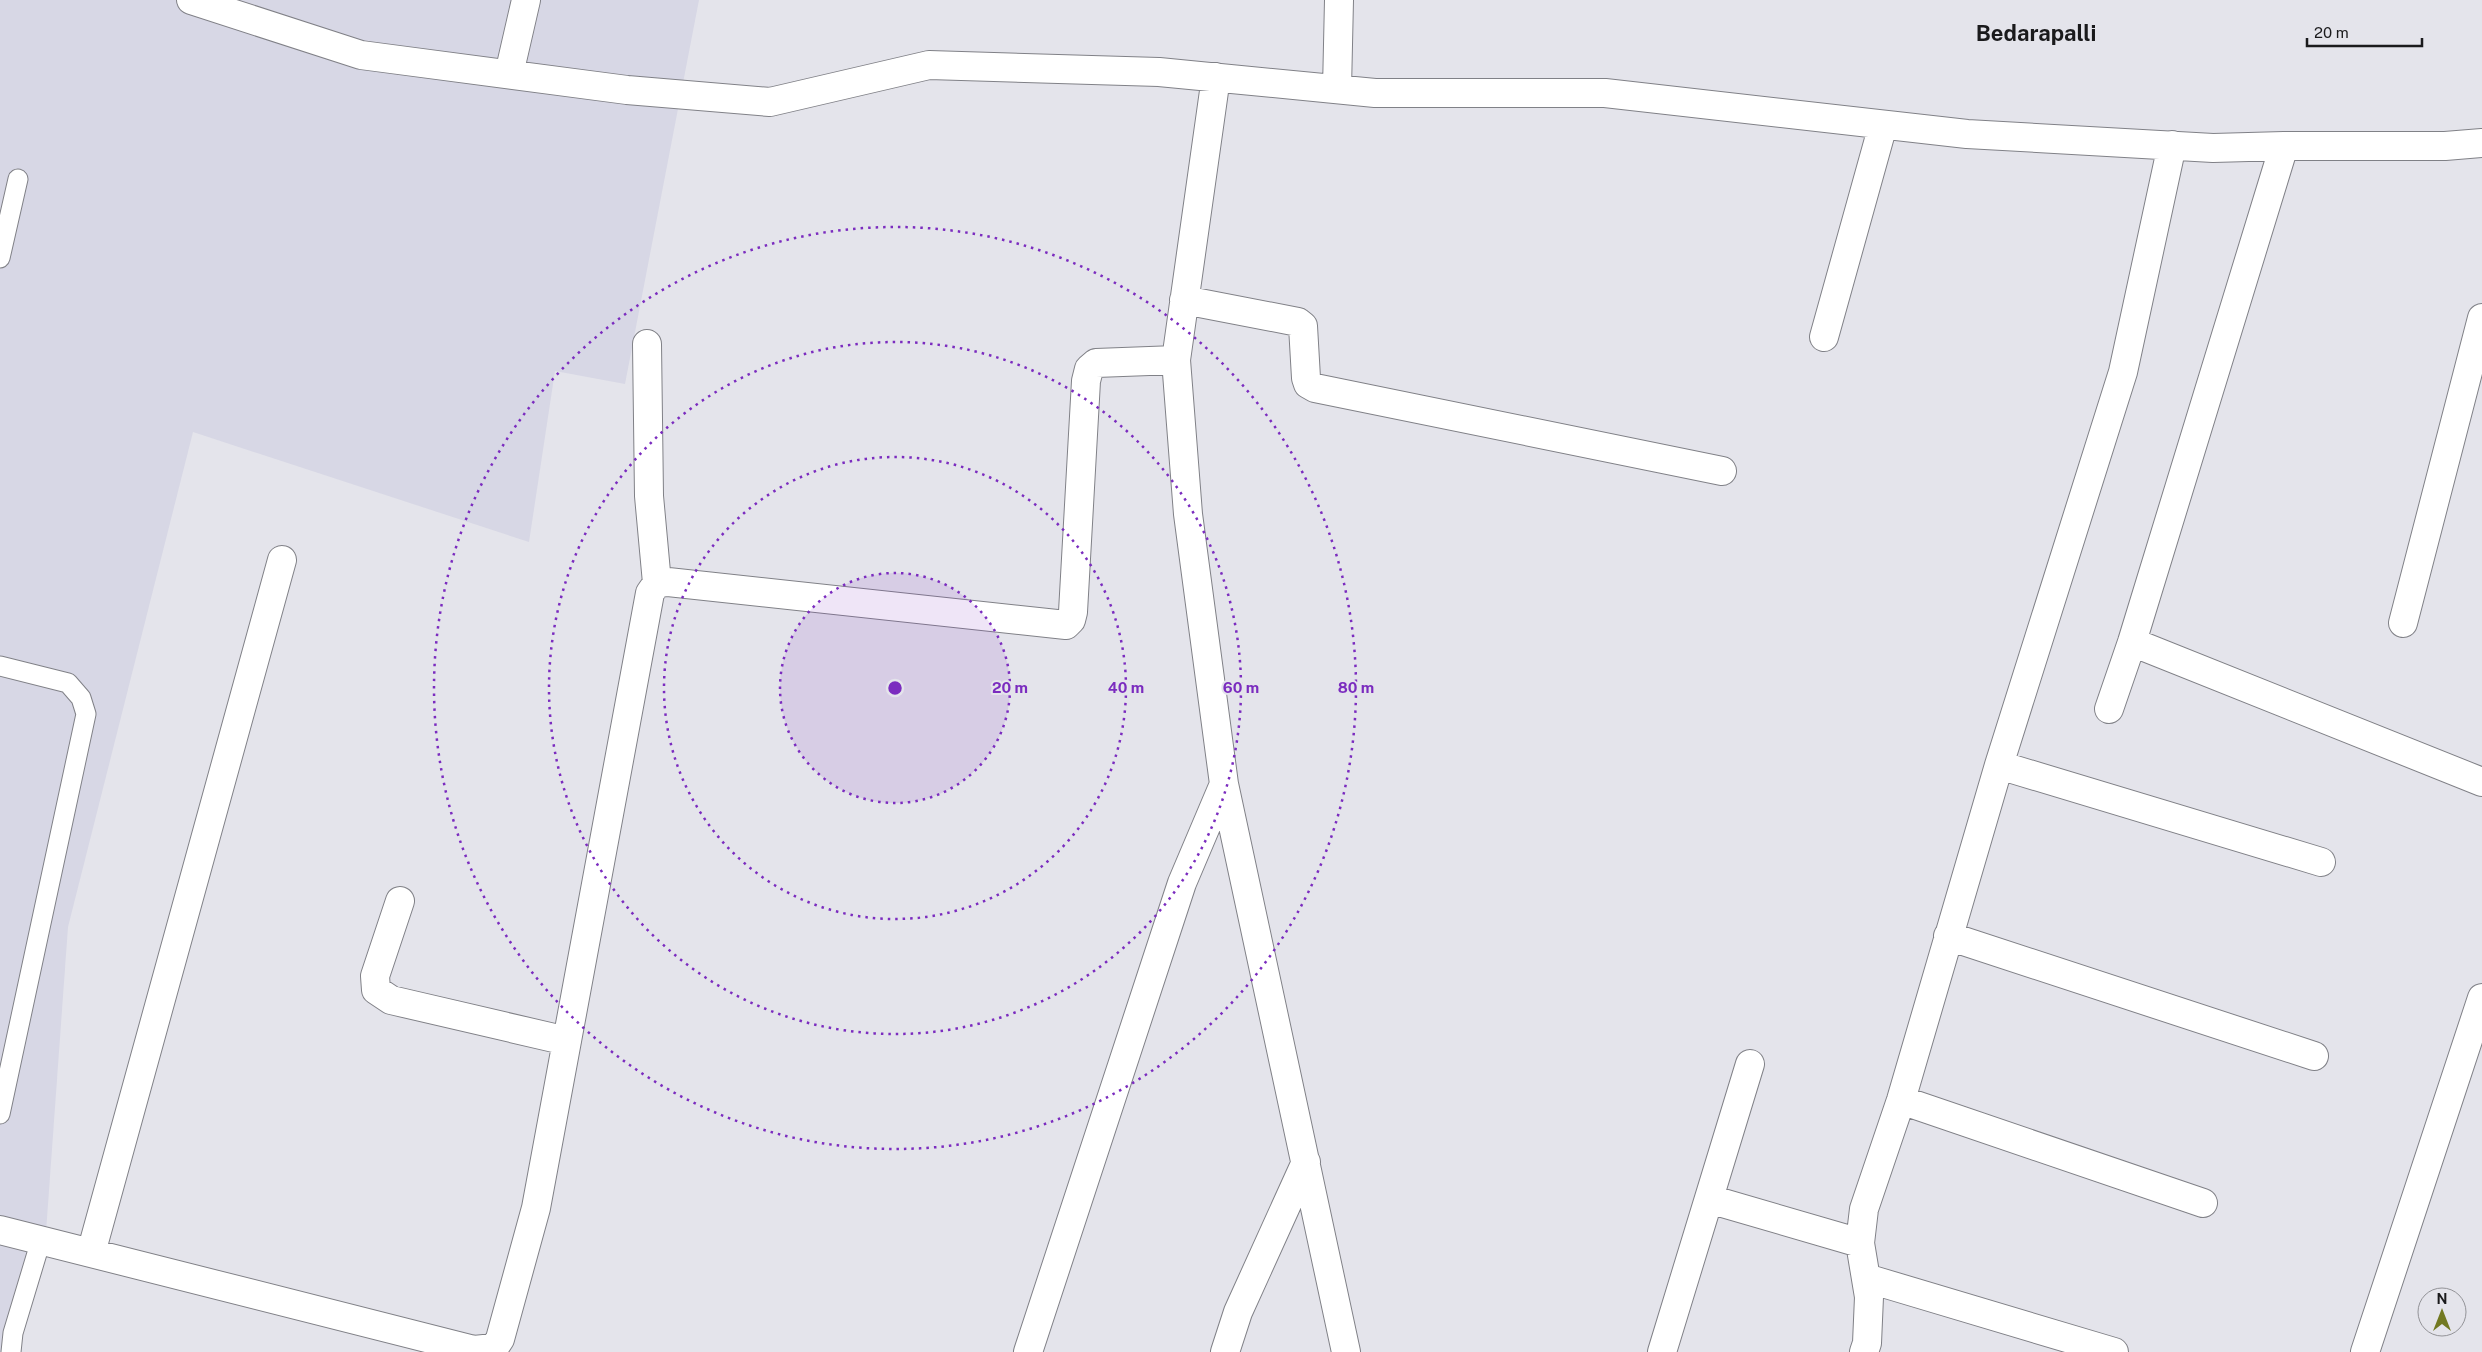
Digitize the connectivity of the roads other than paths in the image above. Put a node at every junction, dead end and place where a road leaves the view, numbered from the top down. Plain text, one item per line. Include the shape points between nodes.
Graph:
1 (191, 0) edge
2 (526, 0) edge
3 (1339, 0) edge
4 (509, 74) junction
5 (1216, 78) junction
6 (1337, 89) junction
7 (1883, 125) junction
8 (2482, 143) edge
9 (2172, 145) junction
10 (2284, 146) junction
11 (18, 179) dead end
12 (0, 258) edge
13 (1184, 300) junction
14 (2482, 318) edge
15 (1824, 336) dead end
16 (647, 344) dead end
17 (1176, 360) junction
18 (1722, 470) dead end
19 (282, 560) dead end
20 (657, 583) junction
21 (2403, 623) dead end
22 (2132, 642) junction
23 (0, 666) edge
24 (2109, 709) dead end
25 (1999, 765) junction
26 (2482, 782) edge
27 (1224, 784) junction
28 (2321, 862) dead end
29 (400, 901) dead end
30 (1948, 936) junction
31 (2482, 998) edge
32 (567, 1041) junction
33 (2314, 1056) dead end
34 (1750, 1064) dead end
35 (1901, 1100) junction
36 (0, 1114) edge
37 (1306, 1162) junction
38 (1709, 1199) junction
39 (2203, 1203) dead end
40 (0, 1230) edge
41 (41, 1240) junction
42 (1860, 1243) junction
43 (91, 1253) junction
44 (1866, 1278) junction
45 (496, 1351) edge
46 (11, 1352) edge
47 (1028, 1352) edge
48 (1225, 1352) edge
49 (1346, 1352) edge
50 (1662, 1352) edge
51 (1864, 1352) edge
52 (2113, 1352) edge
53 (2365, 1352) edge

1 - 4 street via 361,55
2 - 4 street
3 - 6 street
4 - 5 street via 627,90 770,102 930,65 1159,72
5 - 6 street
5 - 13 street
6 - 7 street via 1375,93 1605,93
7 - 9 street via 1967,134
7 - 15 street
8 - 10 street
9 - 10 street via 2214,148
9 - 25 street via 2123,372
10 - 22 street
11 - 12 lane
13 - 17 street
13 - 18 street via 1298,322 1303,326 1306,378 1308,384 1315,388
14 - 21 street
16 - 20 street via 650,496
17 - 20 street via 1096,363 1089,369 1073,612 1066,625
17 - 27 street via 1188,514
19 - 43 street
20 - 32 street via 650,593
22 - 24 street
22 - 26 street
23 - 36 lane via 68,683 81,698 86,714
25 - 28 street
25 - 30 street
27 - 37 street
27 - 47 street via 1182,883
29 - 32 street via 374,976 376,990 392,1000
30 - 33 street
30 - 35 street
31 - 53 street
32 - 45 street via 536,1208
34 - 38 street
35 - 39 street
35 - 42 street via 1864,1210
37 - 48 street via 1238,1312
37 - 49 street
38 - 42 street
38 - 50 street
40 - 41 street
41 - 43 street
41 - 46 lane via 12,1333
42 - 44 street
43 - 45 street via 474,1350
44 - 51 street via 1869,1297
44 - 52 street

